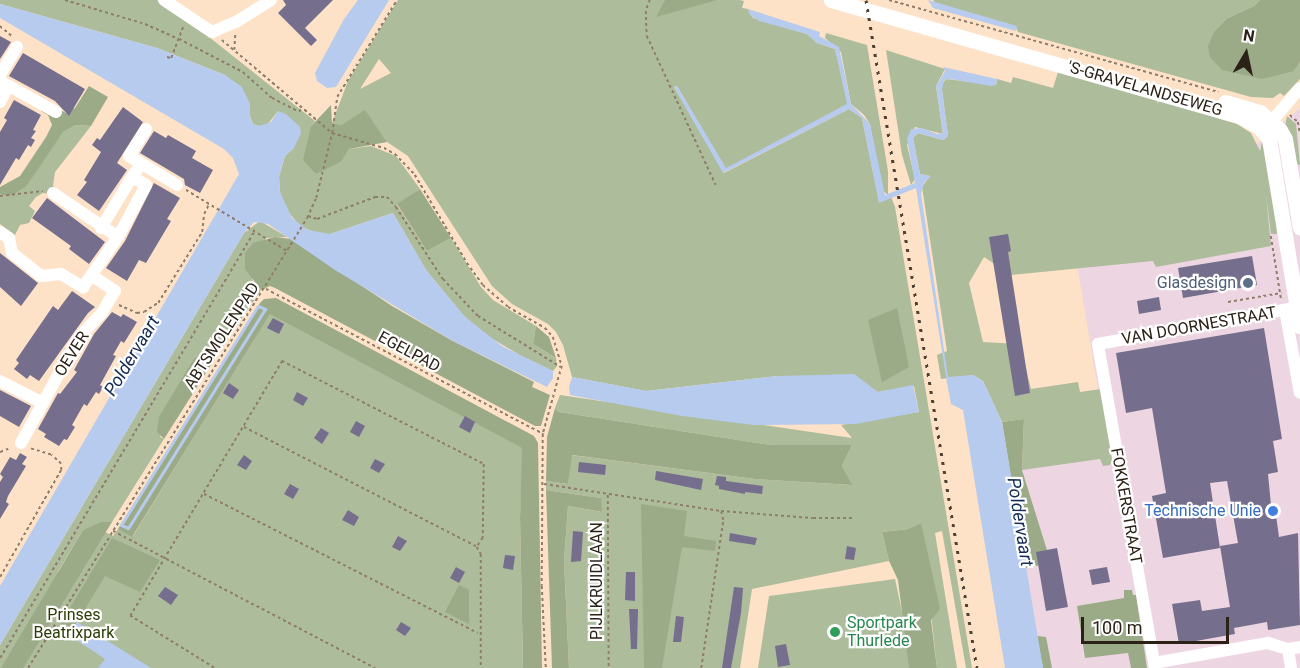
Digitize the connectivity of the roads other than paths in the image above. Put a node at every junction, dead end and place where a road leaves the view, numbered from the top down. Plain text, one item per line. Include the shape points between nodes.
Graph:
1 (164, 0) edge
2 (271, 0) edge
3 (831, 0) edge
4 (861, 0) edge
5 (17, 47) road end
6 (0, 75) edge
7 (4, 83) edge
8 (1300, 88) edge
9 (0, 102) edge
10 (56, 112) dead end
11 (1273, 121) junction
12 (146, 129) dead end
13 (141, 164) junction
14 (132, 177) junction
15 (177, 185) road end
16 (53, 193) road end
17 (101, 228) junction
18 (1300, 228) edge
19 (0, 232) edge
20 (118, 237) junction
21 (93, 276) junction
22 (1294, 308) edge
23 (1300, 326) edge
24 (1098, 344) joint
25 (0, 381) edge
26 (1300, 393) edge
27 (43, 403) junction
28 (21, 443) road end
29 (1294, 648) edge
30 (1154, 665) edge
31 (1291, 668) edge

1 - 2 street via 212,32
3 - 11 main road, 'S-GRAVELANDSEWEG via 1239,116
4 - 11 main road, 'S-GRAVELANDSEWEG via 1249,108
5 - 6 street
7 - 9 street
7 - 10 street
8 - 11 street
11 - 18 main road via 1285,139
11 - 22 main road via 1269,139 1287,292
12 - 13 street via 129,156
13 - 14 street
13 - 15 street
14 - 17 street
14 - 20 street via 147,185
16 - 17 street
17 - 20 street
19 - 21 street via 9,238 12,253 41,276 61,274 83,287
20 - 21 street
21 - 27 street, OEVER via 115,291 84,332
22 - 23 main road
22 - 24 street, VAN DOORNESTRAAT
22 - 26 street
24 - 30 street, FOKKERSTRAAT
25 - 27 street
27 - 28 street, OEVER
29 - 30 street via 1268,643
29 - 31 street

